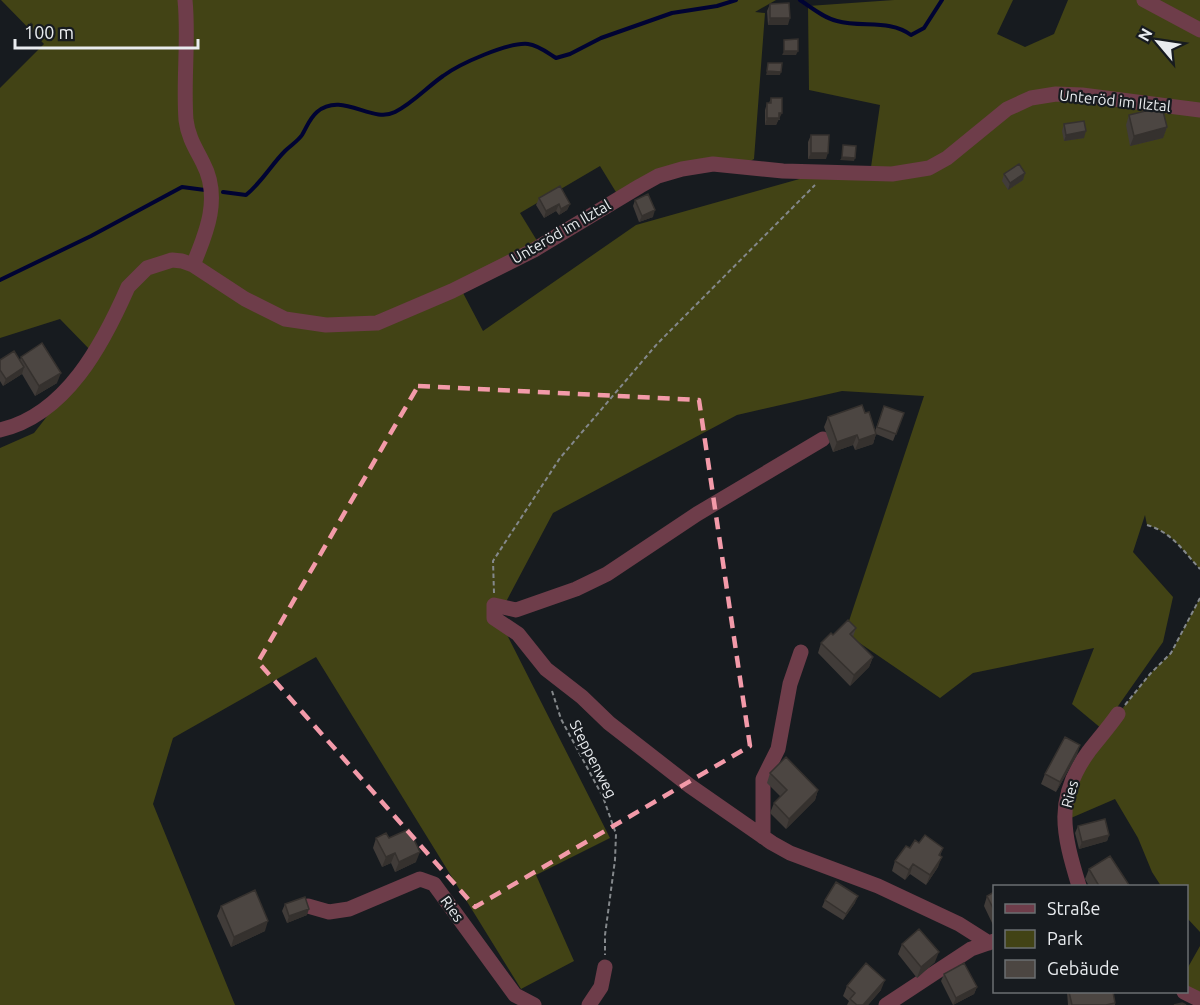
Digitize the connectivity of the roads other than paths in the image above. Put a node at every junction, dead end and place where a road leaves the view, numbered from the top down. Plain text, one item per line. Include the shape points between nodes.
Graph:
1 (185, 0) edge
2 (1144, 0) edge
3 (1200, 30) edge
4 (1200, 110) edge
5 (194, 265) junction
6 (0, 430) edge
7 (823, 439) dead end
8 (801, 651) dead end
9 (1118, 714) road end
10 (763, 837) junction
11 (1079, 885) edge
12 (308, 906) edge
13 (992, 942) edge
14 (605, 967) road end
15 (1186, 993) edge
16 (1200, 1000) edge
17 (534, 1005) edge
18 (589, 1005) edge
19 (886, 1005) edge

1 - 5 street via 186,122 213,191 210,219
2 - 3 street
4 - 5 street, Unteröd im Ilztal via 1056,94 1031,98 1007,109 929,168 892,174 783,171 713,164 658,176 534,250 377,323 326,325 285,319 244,299
5 - 6 street, Unteröd im Ilztal via 172,260 141,273 129,287 104,340 84,369 44,410
7 - 10 street via 697,514 607,574 516,610 494,605 494,618 518,634 546,669 643,750
8 - 10 street via 790,684 778,749 763,779
9 - 11 street, Ries via 1089,750 1067,793 1064,820
10 - 13 street via 790,853 878,886
12 - 17 street, Ries via 329,912 350,909 420,879 434,884 515,994
13 - 19 street via 971,949
14 - 18 street via 601,987
15 - 16 street

